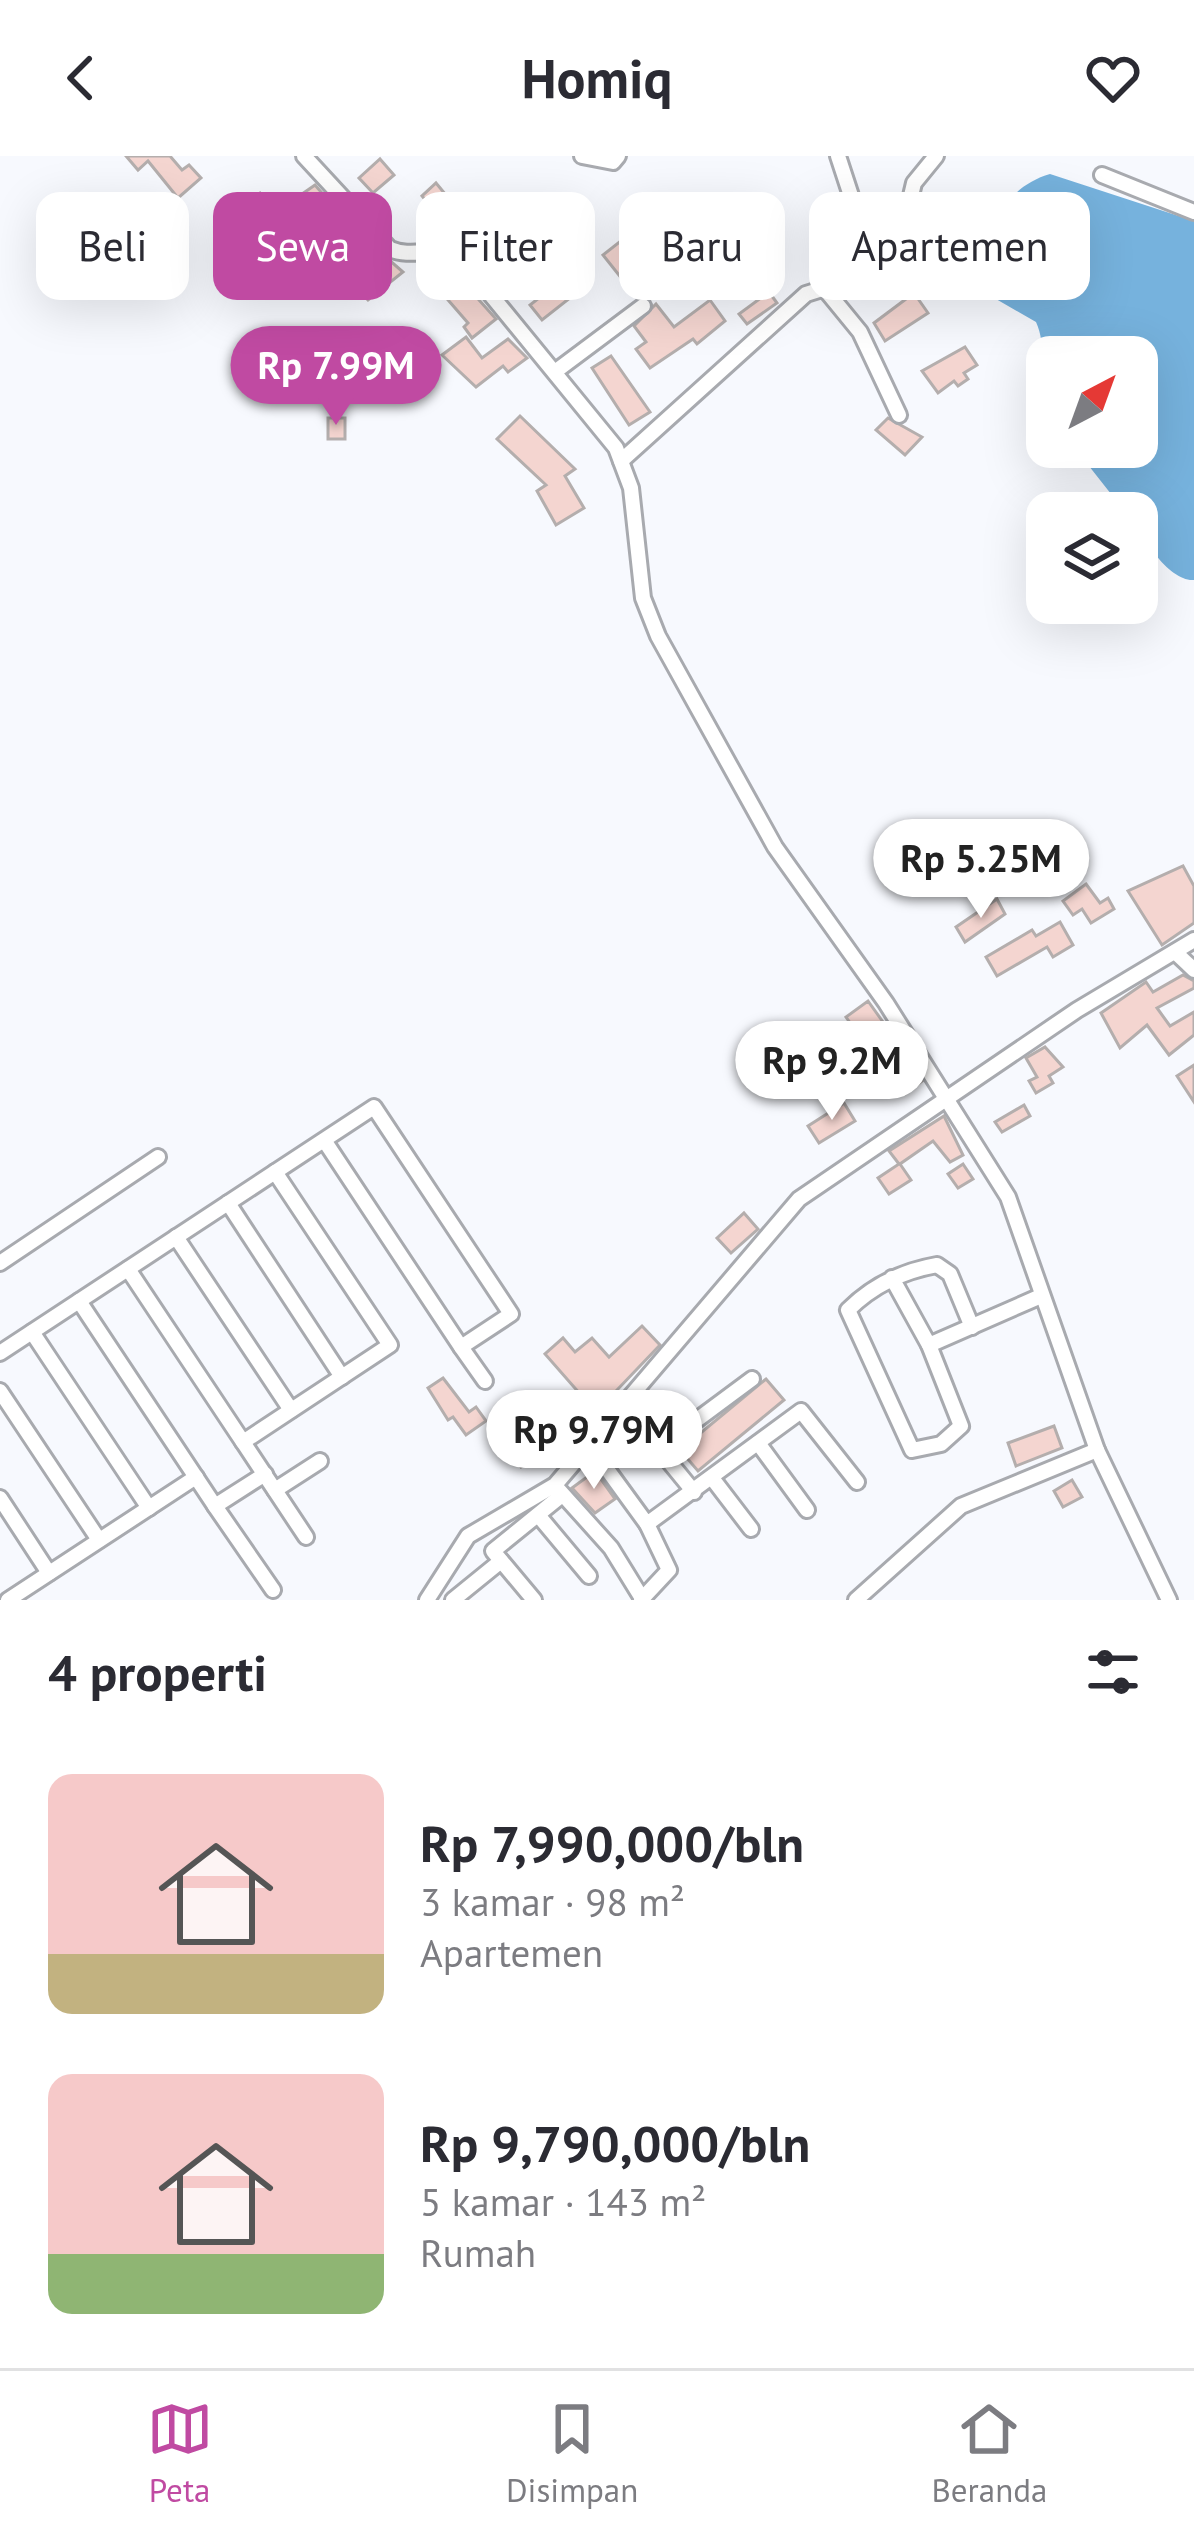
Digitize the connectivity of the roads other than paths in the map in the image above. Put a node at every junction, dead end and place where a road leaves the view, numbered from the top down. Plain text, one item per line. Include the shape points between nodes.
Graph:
1 (304, 156) edge
2 (582, 156) edge
3 (618, 156) edge
4 (838, 156) edge
5 (936, 156) edge
6 (1102, 175) dead end
7 (850, 192) edge
8 (912, 192) edge
9 (1194, 212) edge
10 (809, 296) edge
11 (834, 300) edge
12 (643, 306) dead end
13 (556, 371) junction
14 (899, 416) dead end
15 (621, 460) junction
16 (1194, 940) edge
17 (1175, 952) junction
18 (1194, 970) edge
19 (948, 1095) junction
20 (324, 1140) junction
21 (158, 1157) dead end
22 (275, 1172) junction
23 (227, 1203) junction
24 (176, 1237) junction
25 (0, 1263) edge
26 (128, 1269) junction
27 (892, 1278) junction
28 (1041, 1296) junction
29 (80, 1301) junction
30 (972, 1327) junction
31 (32, 1332) junction
32 (929, 1345) junction
33 (461, 1346) junction
34 (0, 1353) edge
35 (343, 1377) junction
36 (752, 1379) dead end
37 (484, 1381) dead end
38 (0, 1391) edge
39 (291, 1410) junction
40 (243, 1442) junction
41 (588, 1443) junction
42 (758, 1443) junction
43 (1097, 1450) junction
44 (320, 1461) dead end
45 (265, 1474) junction
46 (196, 1477) junction
47 (712, 1478) junction
48 (857, 1482) dead end
49 (275, 1490) junction
50 (559, 1490) junction
51 (694, 1492) junction
52 (0, 1498) edge
53 (215, 1506) junction
54 (149, 1508) junction
55 (807, 1510) dead end
56 (538, 1515) junction
57 (647, 1524) junction
58 (751, 1529) dead end
59 (306, 1537) dead end
60 (99, 1540) junction
61 (501, 1561) junction
62 (50, 1573) junction
63 (589, 1576) dead end
64 (272, 1591) dead end
65 (3, 1599) edge
66 (428, 1600) edge
67 (453, 1600) edge
68 (533, 1600) edge
69 (643, 1600) edge
70 (856, 1600) edge
71 (1169, 1600) edge

1 - 13 street via 390,249 460,257
2 - 3 street
4 - 7 street
5 - 8 street
6 - 9 street
10 - 15 street
11 - 14 street via 860,332
12 - 13 street
13 - 15 street
15 - 19 street via 643,598 658,636 775,848
16 - 17 street
17 - 18 street
17 - 19 street
19 - 28 street via 1008,1197
19 - 41 street via 799,1199
20 - 22 street
20 - 33 street
20 - 33 street via 374,1107 511,1314
21 - 25 street
22 - 23 street
22 - 35 street via 390,1346
23 - 24 street
23 - 35 street
24 - 26 street
24 - 39 street
26 - 29 street
26 - 40 street
27 - 30 street via 944,1267
27 - 32 street
27 - 32 street via 861,1297 848,1318 903,1440 919,1453 962,1426
28 - 30 street
28 - 43 street
29 - 31 street
29 - 46 street
30 - 32 street
31 - 34 street
31 - 54 street
33 - 37 street
35 - 39 street
36 - 51 street via 654,1443
38 - 60 street
39 - 40 street
40 - 45 street
41 - 50 street
41 - 57 street
42 - 47 street
42 - 48 street via 804,1411
42 - 55 street
43 - 70 street via 961,1506
43 - 71 street
44 - 49 street
45 - 49 street
45 - 53 street
46 - 53 street
46 - 54 street
47 - 51 street
47 - 58 street
49 - 59 street
50 - 56 street
50 - 66 street via 468,1536
50 - 69 street via 611,1548
51 - 57 street
52 - 62 street
53 - 64 street
54 - 60 street
56 - 61 street via 493,1552
56 - 63 street
57 - 69 street via 669,1570
60 - 62 street
61 - 67 street
61 - 68 street
62 - 65 street

